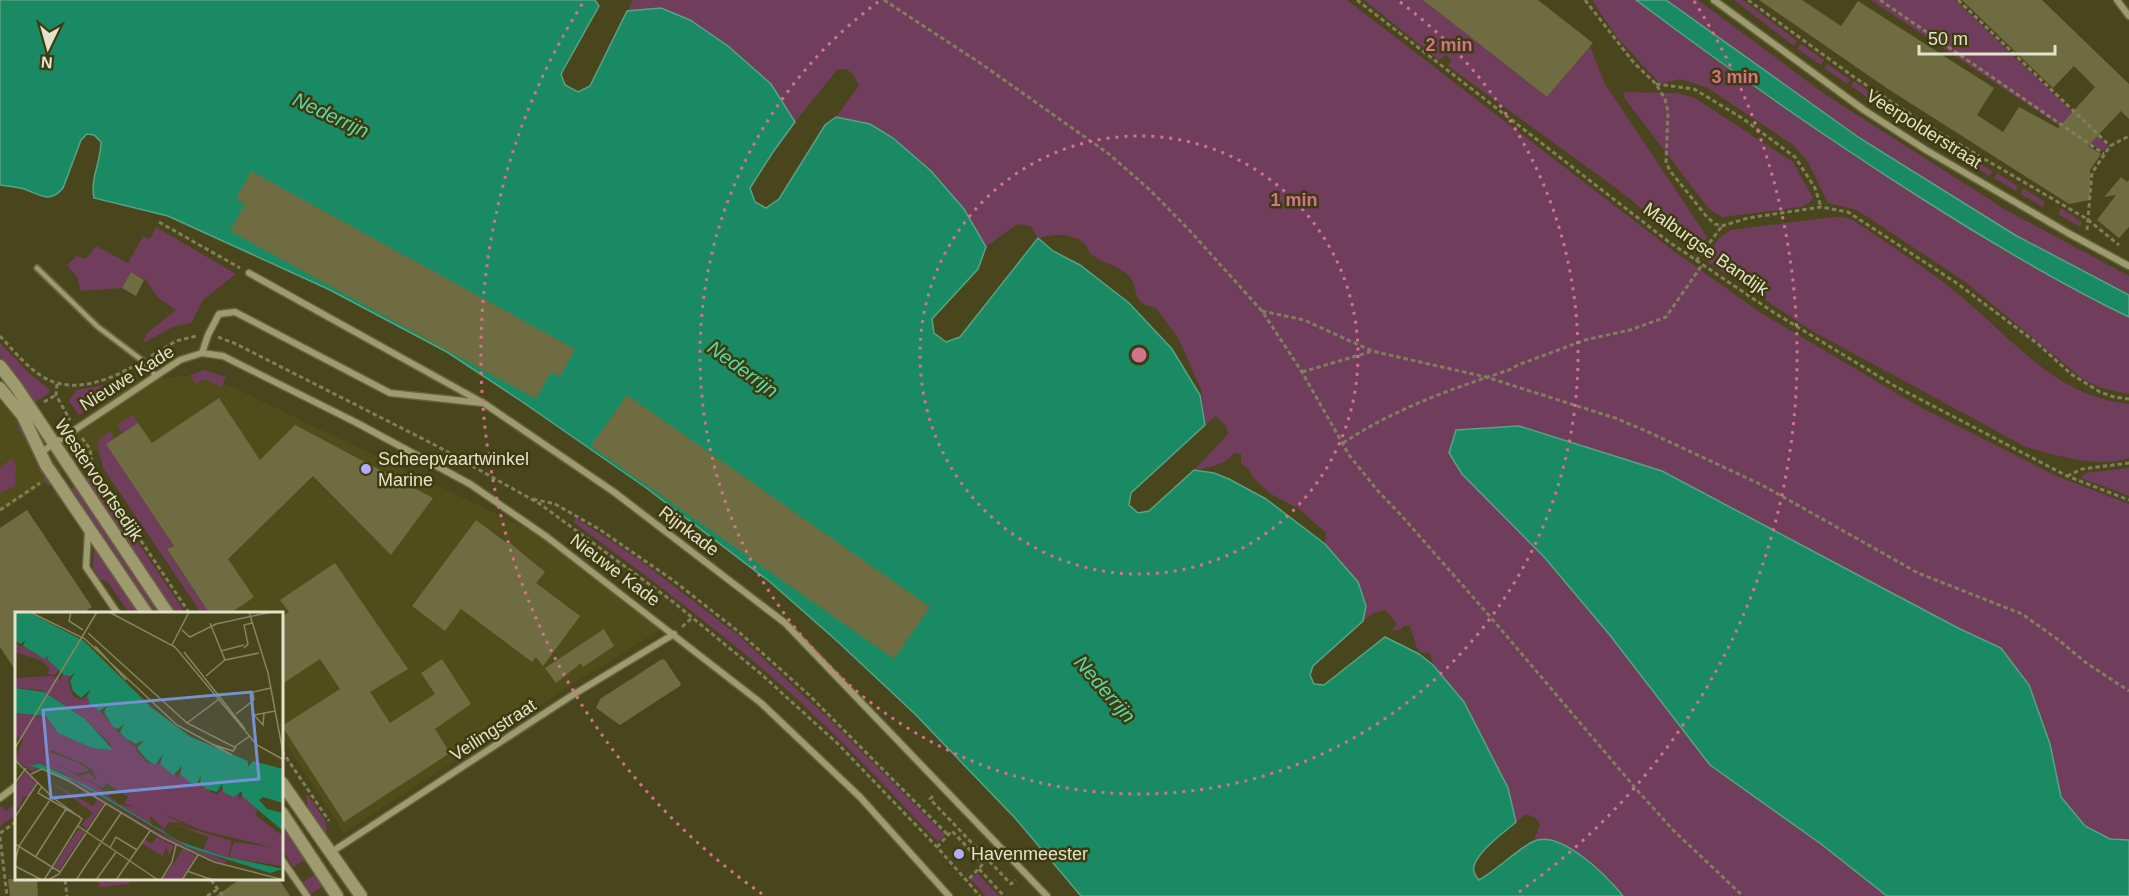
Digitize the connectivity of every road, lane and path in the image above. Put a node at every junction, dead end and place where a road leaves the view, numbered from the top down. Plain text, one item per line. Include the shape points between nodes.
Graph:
1 (884, 0) edge
2 (1357, 0) edge
3 (1585, 0) edge
4 (1714, 0) edge
5 (1748, 0) edge
6 (1880, 0) edge
7 (1958, 0) edge
8 (2118, 0) edge
9 (2129, 16) edge
10 (1656, 84) junction
11 (2129, 136) edge
12 (2110, 146) junction
13 (2104, 154) junction
14 (1821, 207) junction
15 (2087, 219) junction
16 (159, 222) dead end
17 (1722, 226) junction
18 (2087, 244) junction
19 (2121, 247) dead end
20 (2129, 256) edge
21 (1696, 261) junction
22 (2126, 264) edge
23 (1702, 265) junction
24 (37, 268) dead end
25 (249, 273) joint
26 (1262, 311) junction
27 (0, 336) edge
28 (1372, 351) junction
29 (202, 353) junction
30 (0, 366) edge
31 (1302, 372) junction
32 (156, 376) junction
33 (1486, 377) junction
34 (0, 388) edge
35 (56, 395) dead end
36 (2129, 399) edge
37 (485, 404) junction
38 (53, 444) junction
39 (1342, 444) junction
40 (40, 453) junction
41 (92, 461) dead end
42 (2129, 463) edge
43 (2067, 476) junction
44 (42, 482) dead end
45 (528, 498) dead end
46 (2129, 500) edge
47 (0, 510) edge
48 (89, 528) junction
49 (117, 612) edge
50 (146, 612) edge
51 (167, 612) edge
52 (189, 612) edge
53 (674, 634) junction
54 (2129, 691) edge
55 (284, 786) edge
56 (15, 787) edge
57 (0, 798) edge
58 (936, 805) dead end
59 (284, 816) edge
60 (15, 823) edge
61 (0, 835) edge
62 (948, 835) junction
63 (973, 843) junction
64 (937, 847) dead end
65 (967, 848) junction
66 (330, 854) junction
67 (1, 860) edge
68 (284, 863) edge
69 (979, 868) junction
70 (1006, 878) dead end
71 (65, 881) edge
72 (212, 881) edge
73 (967, 881) dead end
74 (218, 889) junction
75 (358, 891) edge
76 (7, 896) edge
77 (67, 896) edge
78 (207, 896) edge
79 (223, 896) edge
80 (307, 896) edge
81 (337, 896) edge
82 (368, 896) edge
83 (949, 896) edge
84 (1004, 896) edge
85 (1047, 896) edge
86 (1743, 896) edge

1 - 26 path via 1109,154 1191,232
2 - 21 path, Malburgse Bandijk
3 - 10 path via 1634,63
4 - 18 street, Veerpolderstraat via 1864,110
5 - 15 path, Veerpolderstraat via 1928,126
6 - 13 path
7 - 12 path
8 - 9 street
10 - 14 path via 1694,88 1751,124 1795,157 1815,188
10 - 17 path via 1668,112 1666,163 1707,217
11 - 12 path
12 - 13 path
13 - 15 path via 2092,173
14 - 17 path
14 - 36 path via 1859,218 1958,284 2071,374 2100,392
15 - 18 path
15 - 19 path, Veerpolderstraat
16 - 25 path
17 - 21 path
18 - 22 street, Veerpolderstraat
20 - 22 street
21 - 23 path, Malburgse Bandijk
23 - 33 path via 1666,317 1585,340
23 - 43 path, Malburgse Bandijk via 1893,385
24 - 32 lane
25 - 37 street, Rijnkade
26 - 28 path via 1304,321
26 - 31 path
27 - 35 path, Westervoortsedijk via 39,375 57,384
28 - 31 path
28 - 33 path
29 - 32 street, Nieuwe Kade via 180,360
29 - 37 street, Nieuwe Kade via 219,314 235,312 390,393
29 - 53 street, Nieuwe Kade via 223,356 470,484
30 - 38 main road, Westervoortsedijk
31 - 39 path
32 - 38 street, Nieuwe Kade
33 - 39 path via 1367,427
33 - 54 path via 1615,418 1744,476 1918,573 2022,614
34 - 40 main road, Westervoortsedijk via 23,416
37 - 85 street, Rijnkade via 614,492 784,623
38 - 40 street, Nieuwe Kade
38 - 51 main road, Westervoortsedijk
39 - 86 path via 1378,491 1637,790
40 - 48 main road, Westervoortsedijk
41 - 52 path, Westervoortsedijk via 93,469
42 - 43 path via 2082,469
43 - 46 path, Malburgse Bandijk
44 - 47 path
45 - 62 path, Nieuwe Kade via 555,504 599,529 740,632 809,695
48 - 49 street, Westervoortsedijk via 86,567
48 - 50 main road, Westervoortsedijk
53 - 66 street, Veilingstraat
53 - 83 street, Nieuwe Kade via 761,704 860,797
55 - 66 main road
56 - 57 street
58 - 63 path
59 - 81 main road
60 - 61 path
61 - 67 path
62 - 64 path
62 - 65 path, Nieuwe Kade via 952,831
63 - 65 path
63 - 70 path
65 - 69 path via 983,864
66 - 75 main road
67 - 76 path
68 - 80 street
69 - 73 path
69 - 84 path
71 - 77 path
72 - 74 path
74 - 78 path
74 - 79 path
75 - 82 street

